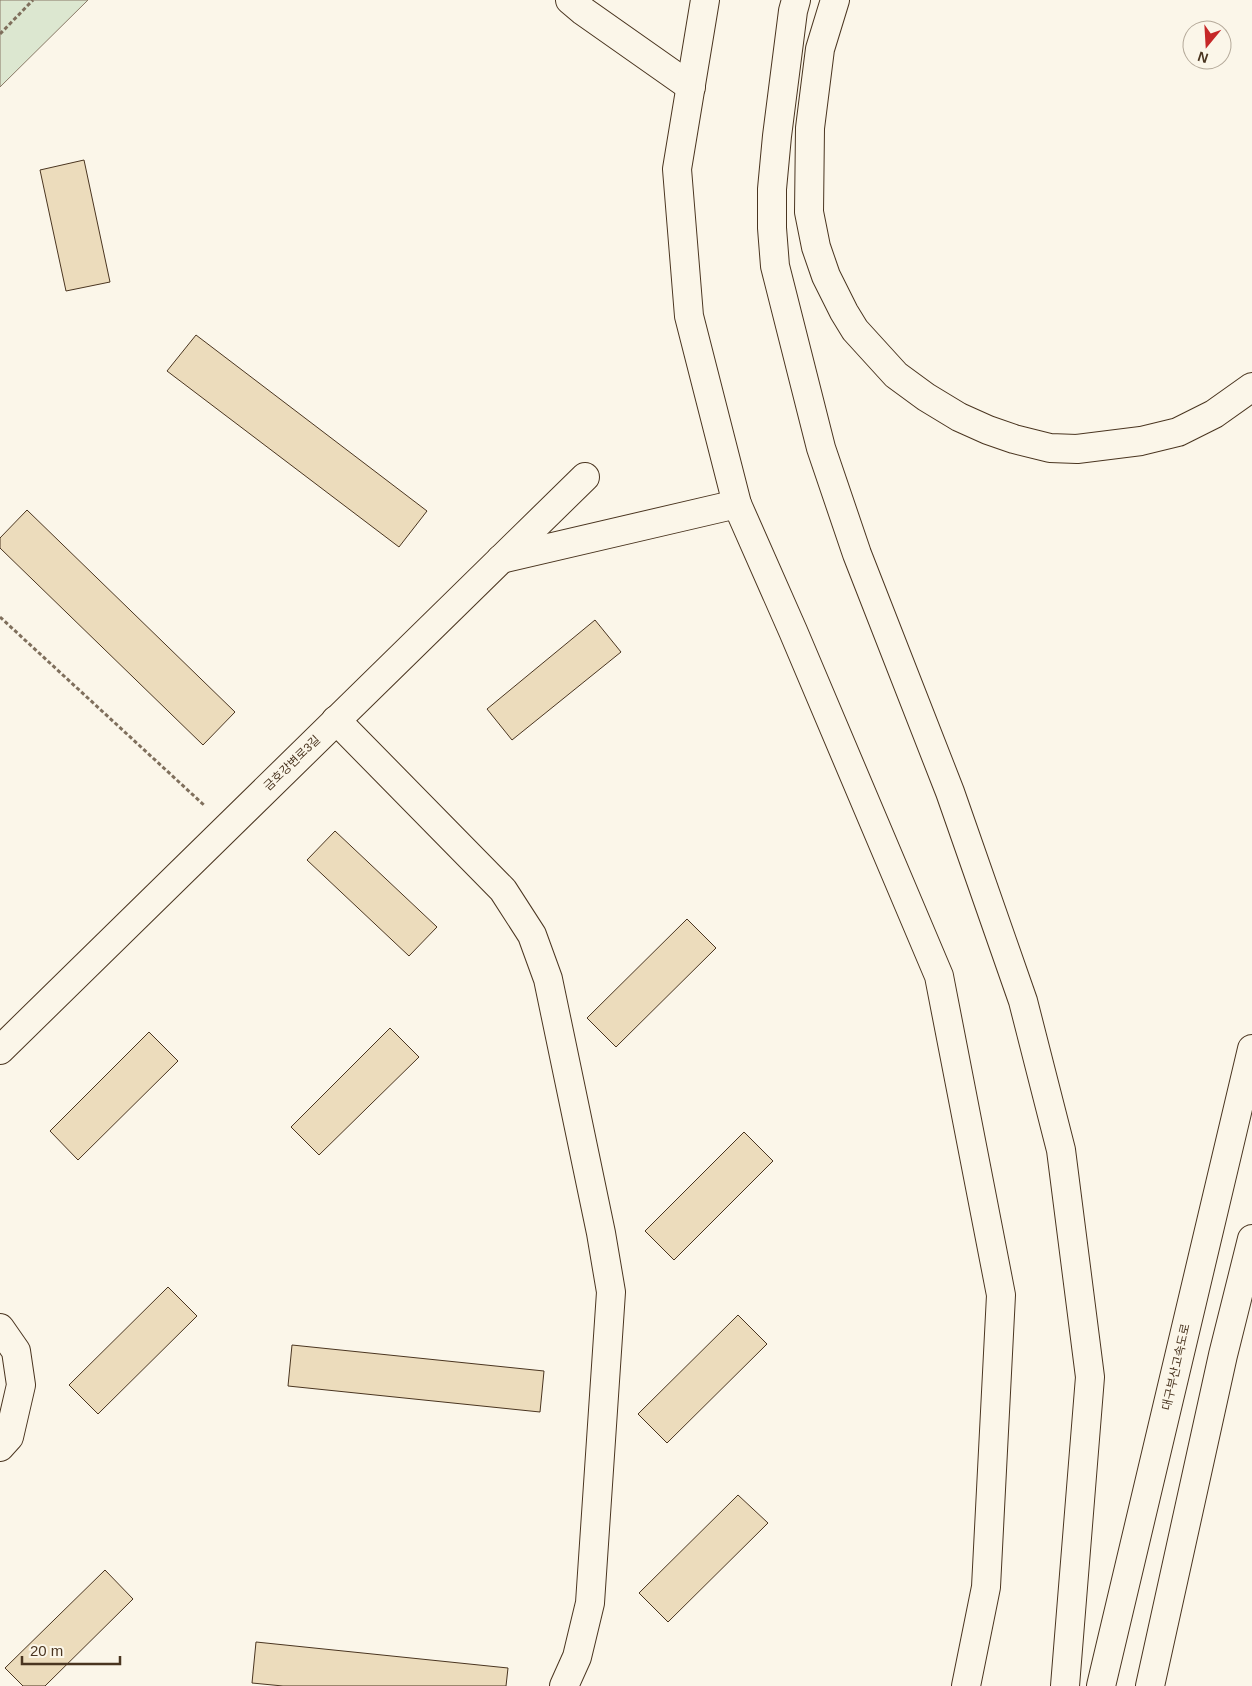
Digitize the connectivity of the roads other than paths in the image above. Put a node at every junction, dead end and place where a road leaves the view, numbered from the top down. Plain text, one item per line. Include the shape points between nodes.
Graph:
1 (570, 0) edge
2 (705, 0) edge
3 (796, 0) edge
4 (835, 0) edge
5 (691, 87) junction
6 (1252, 388) edge
7 (585, 477) dead end
8 (737, 504) junction
9 (501, 559) junction
10 (336, 720) junction
11 (1252, 1049) edge
12 (0, 1050) edge
13 (1252, 1239) edge
14 (1252, 1261) edge
15 (0, 1328) edge
16 (1223, 1355) junction
17 (0, 1447) edge
18 (564, 1686) edge
19 (966, 1686) edge
20 (1064, 1686) edge
21 (1101, 1686) edge
22 (1150, 1686) edge

1 - 5 main road
2 - 5 main road
3 - 20 main road via 772,189 775,266 821,448 857,554 950,792 1020,992 1062,1150 1090,1377
4 - 6 main road via 820,49 810,128 810,212 826,276 844,312 855,330 896,375 959,417 988,430 1050,448 1077,449 1141,441 1178,432 1214,414
5 - 8 main road via 677,169 689,316
7 - 9 main road, 금호강변로3길
8 - 9 main road
8 - 19 main road via 939,976 1002,1295 986,1586
9 - 10 main road, 금호강변로3길
10 - 12 main road, 금호강변로3길
10 - 18 main road via 503,890 532,935 548,979 610,1292 590,1603 577,1657
11 - 21 main road, 대구부산고속도로
13 - 16 main road
14 - 16 main road
15 - 17 main road via 16,1351 21,1385 9,1437
16 - 22 main road

